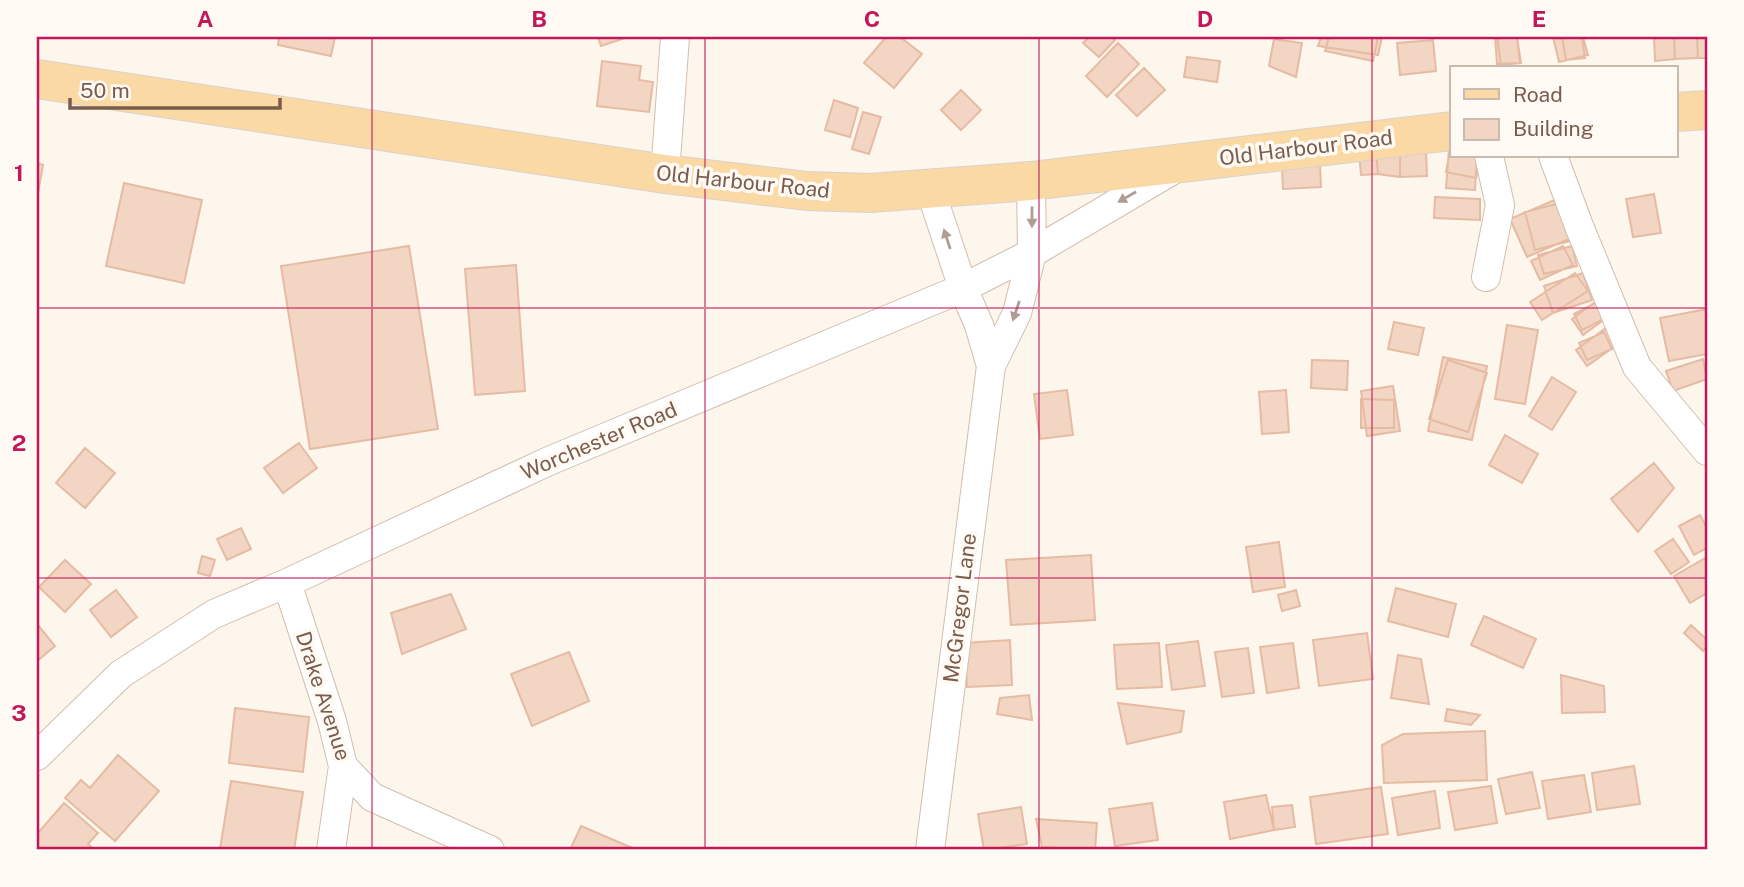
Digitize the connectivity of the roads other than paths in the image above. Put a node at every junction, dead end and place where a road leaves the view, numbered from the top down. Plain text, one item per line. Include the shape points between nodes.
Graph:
1 (675, 37) edge
2 (37, 79) edge
3 (1707, 110) edge
4 (1678, 112) edge
5 (1450, 131) edge
6 (1489, 158) edge
7 (1554, 158) edge
8 (1186, 163) junction
9 (665, 174) junction
10 (1031, 181) junction
11 (930, 189) junction
12 (1032, 253) junction
13 (1486, 277) dead end
14 (964, 288) junction
15 (991, 366) junction
16 (1707, 452) edge
17 (287, 583) junction
18 (37, 757) edge
19 (344, 766) junction
20 (331, 850) edge
21 (490, 850) edge
22 (930, 850) edge

1 - 9 street
2 - 9 main road, Old Harbour Road
3 - 4 main road
5 - 8 main road, Old Harbour Road
6 - 13 street via 1500,205
7 - 16 street via 1637,367
8 - 10 main road, Old Harbour Road
8 -> 12 street, Worchester Road
9 - 11 main road, Old Harbour Road via 807,191
10 - 11 main road, Old Harbour Road
10 -> 12 street, McGregor Lane
14 -> 11 street, McGregor Lane
12 - 14 street, Worchester Road
12 -> 15 street, McGregor Lane via 1017,313
14 - 15 street, McGregor Lane
14 - 17 street, Worchester Road via 549,461
15 - 22 street, McGregor Lane
17 - 18 street, Worchester Road via 214,614 121,674
17 - 19 street, Drake Avenue
19 - 20 street
19 - 21 street, Drake Avenue via 372,797

